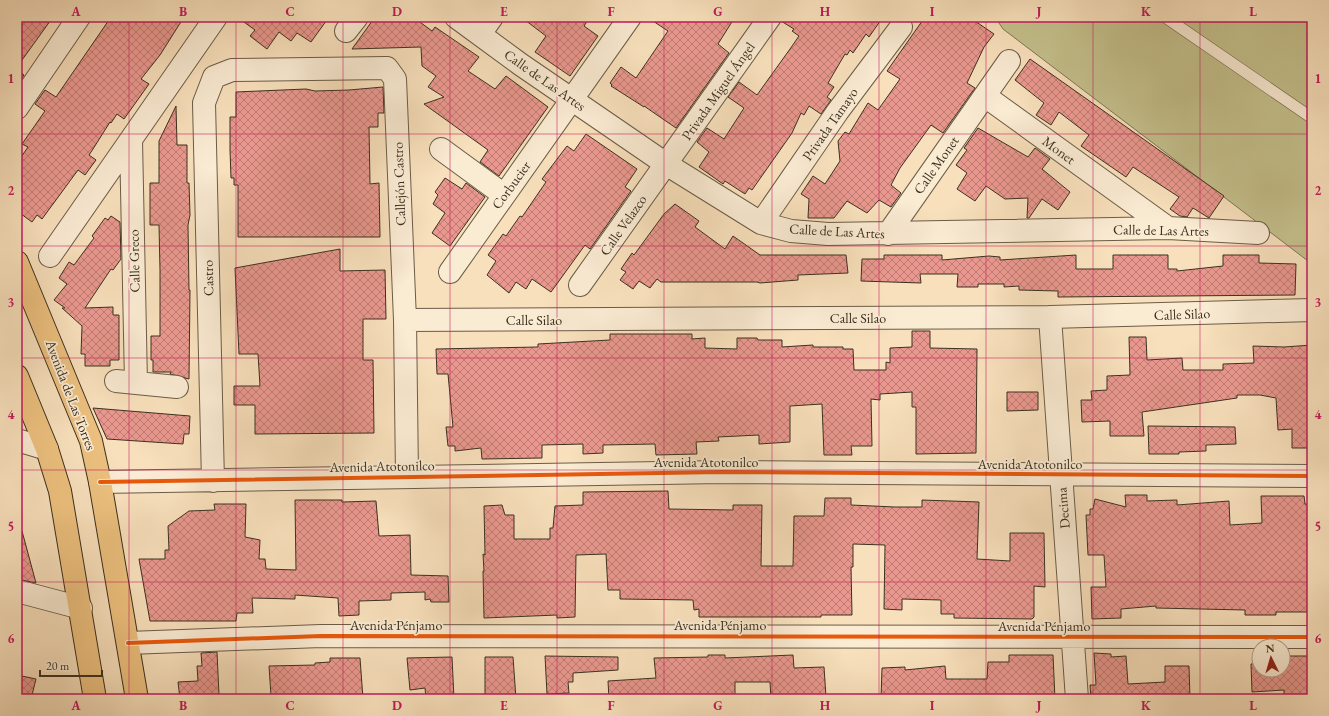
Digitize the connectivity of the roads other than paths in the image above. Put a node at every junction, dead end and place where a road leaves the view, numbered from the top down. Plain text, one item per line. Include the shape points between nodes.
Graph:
1 (79, 17) edge
2 (216, 17) edge
3 (456, 17) edge
4 (630, 17) edge
5 (770, 17) edge
6 (1165, 17) edge
7 (486, 26) edge
8 (901, 28) dead end
9 (1009, 61) dead end
10 (214, 77) joint
11 (984, 96) junction
12 (572, 99) junction
13 (17, 108) edge
14 (1312, 118) edge
15 (131, 140) junction
16 (441, 149) dead end
17 (666, 164) junction
18 (504, 195) junction
19 (761, 223) junction
20 (1168, 228) junction
21 (1258, 233) dead end
22 (888, 234) junction
23 (50, 256) dead end
24 (17, 262) edge
25 (450, 272) dead end
26 (580, 285) dead end
27 (1312, 310) edge
28 (1050, 317) junction
29 (405, 320) junction
30 (17, 376) edge
31 (177, 388) dead end
32 (17, 440) edge
33 (47, 449) junction
34 (1061, 475) junction
35 (407, 476) junction
36 (1312, 476) edge
37 (214, 481) junction
38 (100, 482) junction
39 (17, 591) edge
40 (81, 608) junction
41 (1074, 637) junction
42 (1312, 638) edge
43 (128, 643) junction
44 (95, 699) edge
45 (136, 699) edge
46 (1077, 699) edge

1 - 13 street
2 - 15 street
3 - 7 street, Calle de Las Artes
4 - 12 street, Corbucier
5 - 17 street, Privada Miguel Ángel
6 - 14 lane
7 - 12 street, Calle de Las Artes via 520,64
8 - 19 street, Privada Tamayo via 838,111
9 - 11 street
10 - 29 street, Callejón Castro via 232,70 387,68 392,72 395,79
10 - 37 street, Castro via 204,103
11 - 20 street, Monet
11 - 22 street, Calle Monet
12 - 17 street, Calle de Las Artes
12 - 18 street, Corbucier
15 - 23 street
15 - 31 street, Calle Greco via 126,382
16 - 18 street
17 - 19 street, Calle de Las Artes
17 - 26 street, Calle Velazco
18 - 25 street, Corbucier
19 - 22 street, Calle de Las Artes via 791,231
20 - 21 street, Calle de Las Artes
20 - 22 street, Calle de Las Artes
24 - 38 main road, Avenida de Las Torres via 91,441
27 - 28 street, Calle Silao
28 - 29 street, Calle Silao
28 - 34 street, Decima
29 - 35 street, Callejón Castro
30 - 33 main road
32 - 33 street
33 - 40 main road via 60,491
34 - 35 street, Avenida Atotonilco via 722,472
34 - 36 street, Avenida Atotonilco
34 - 41 street, Decima
35 - 37 street, Avenida Atotonilco
37 - 38 street, Avenida Atotonilco
38 - 43 main road, Avenida de Las Torres
39 - 40 street
40 - 44 main road
41 - 42 street, Avenida Pénjamo
41 - 43 street, Avenida Pénjamo via 321,636
41 - 46 street, Decima
43 - 45 main road, Avenida de Las Torres

